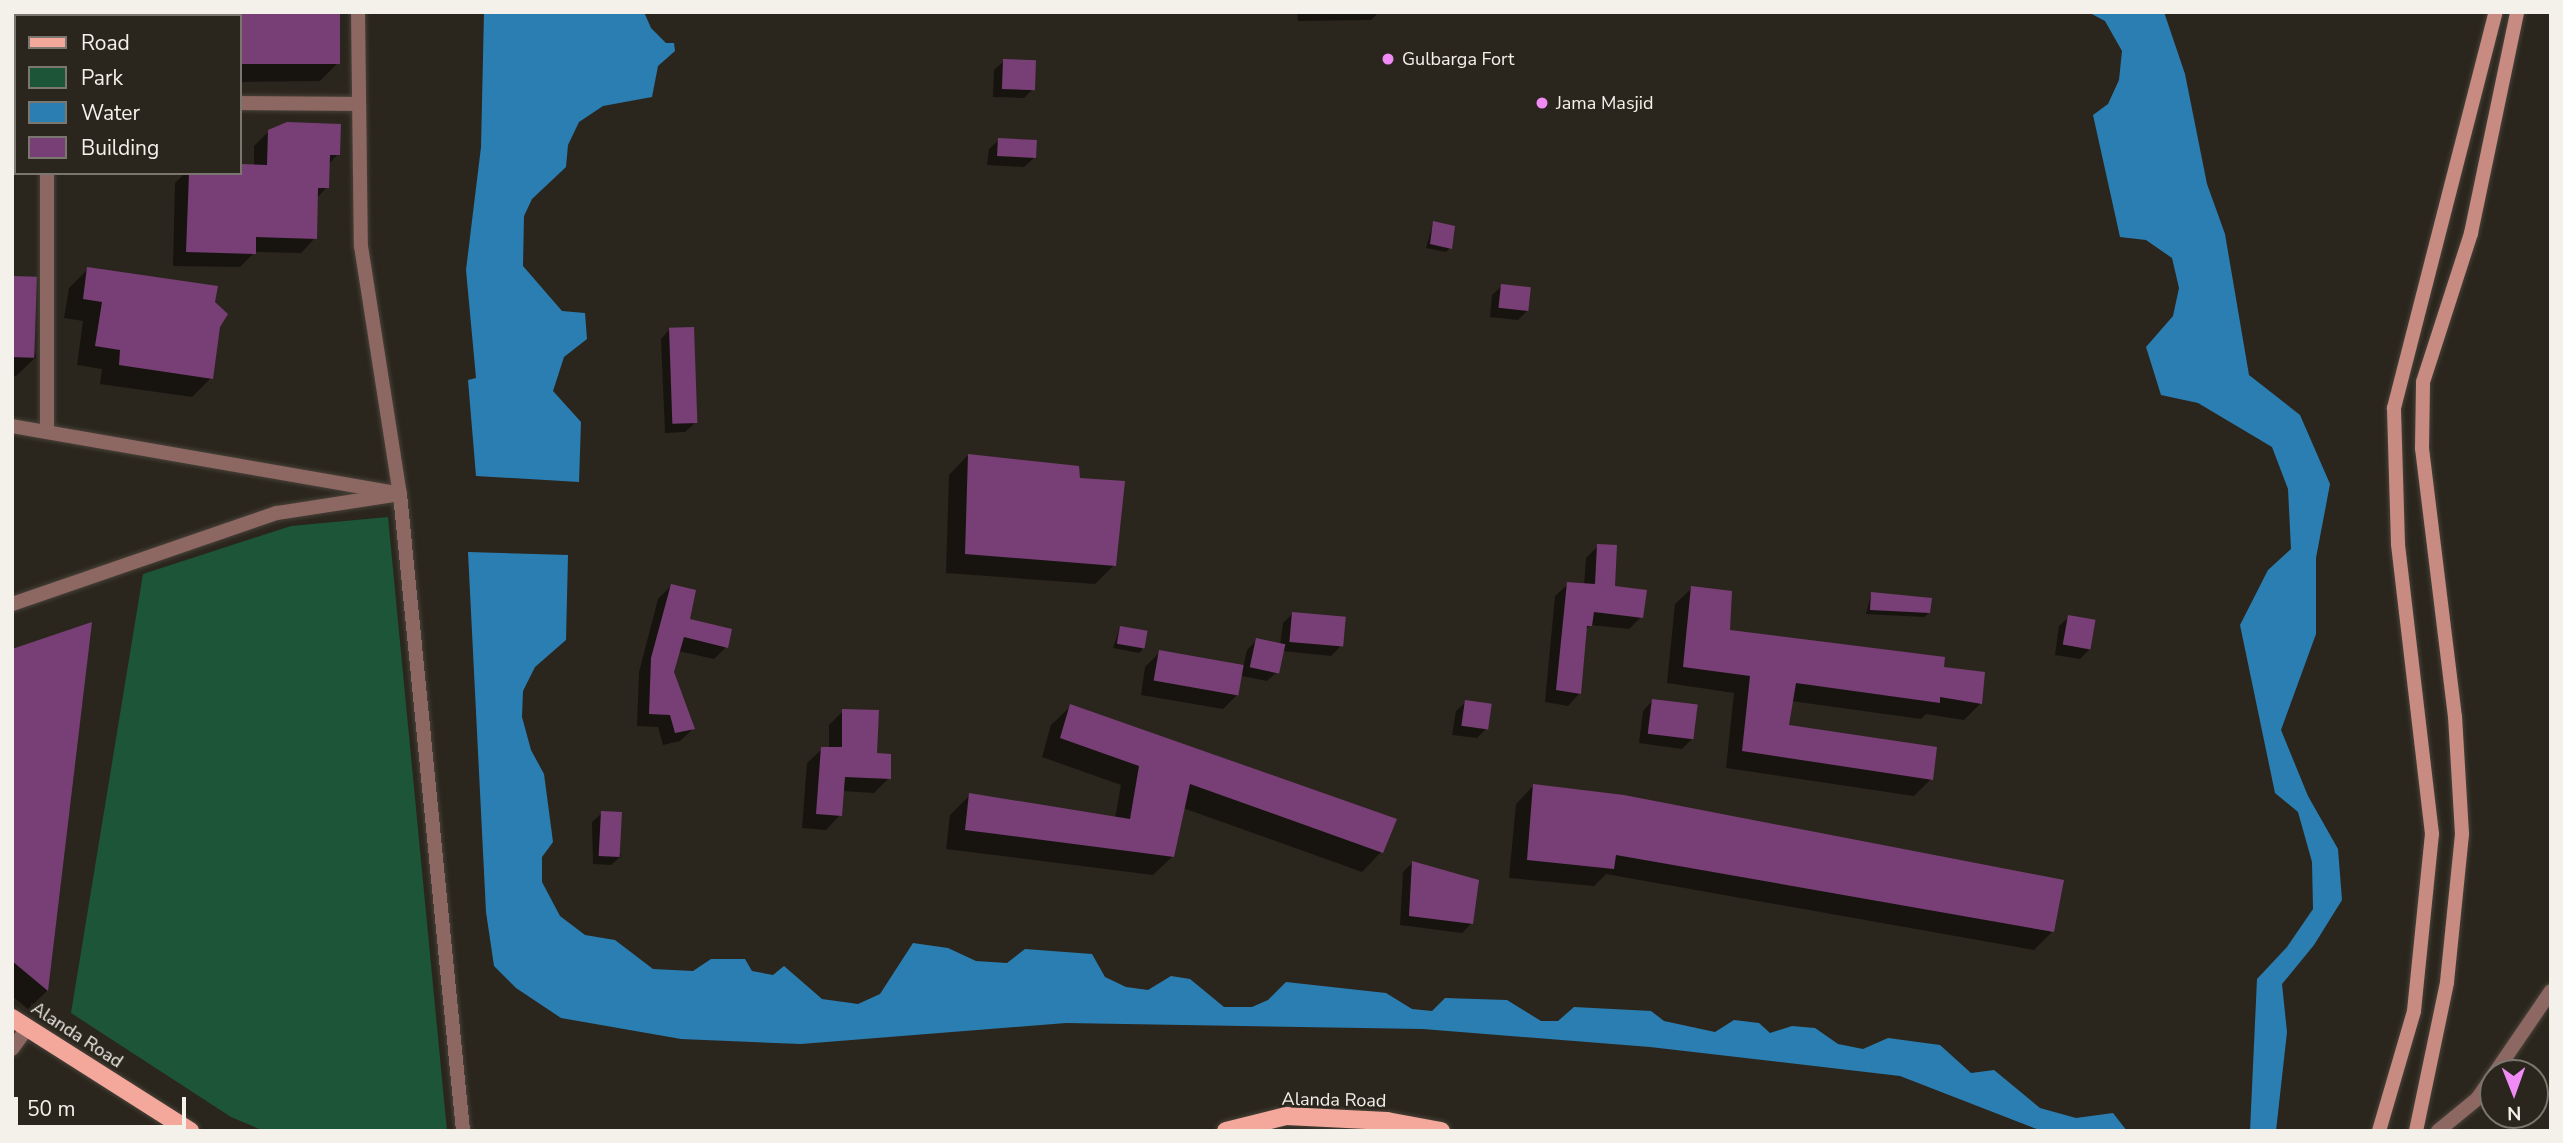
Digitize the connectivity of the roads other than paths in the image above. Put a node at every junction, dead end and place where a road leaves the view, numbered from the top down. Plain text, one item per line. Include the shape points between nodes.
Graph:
1 (358, 12) edge
2 (2496, 12) edge
3 (2517, 12) edge
4 (242, 103) edge
5 (359, 104) junction
6 (47, 175) edge
7 (12, 426) edge
8 (47, 432) junction
9 (400, 494) junction
10 (12, 604) edge
11 (2551, 991) edge
12 (19, 1024) edge
13 (12, 1049) edge
14 (2504, 1059) edge
15 (2479, 1096) edge
16 (190, 1131) edge
17 (463, 1131) edge
18 (1226, 1131) edge
19 (1441, 1131) edge
20 (2379, 1131) edge
21 (2416, 1131) edge
22 (2438, 1131) edge

1 - 5 street
2 - 20 main road via 2394,408 2398,544 2432,834 2414,1011
3 - 21 main road via 2471,233 2423,382 2422,447 2455,717 2462,834 2447,982
4 - 5 street
5 - 9 street via 361,246
6 - 8 street
7 - 8 street
8 - 9 street
9 - 10 street via 277,513
9 - 17 street
11 - 14 street
12 - 13 street
12 - 16 main road, Alanda Road
15 - 22 street
18 - 19 main road, Alanda Road via 1286,1116 1387,1121

